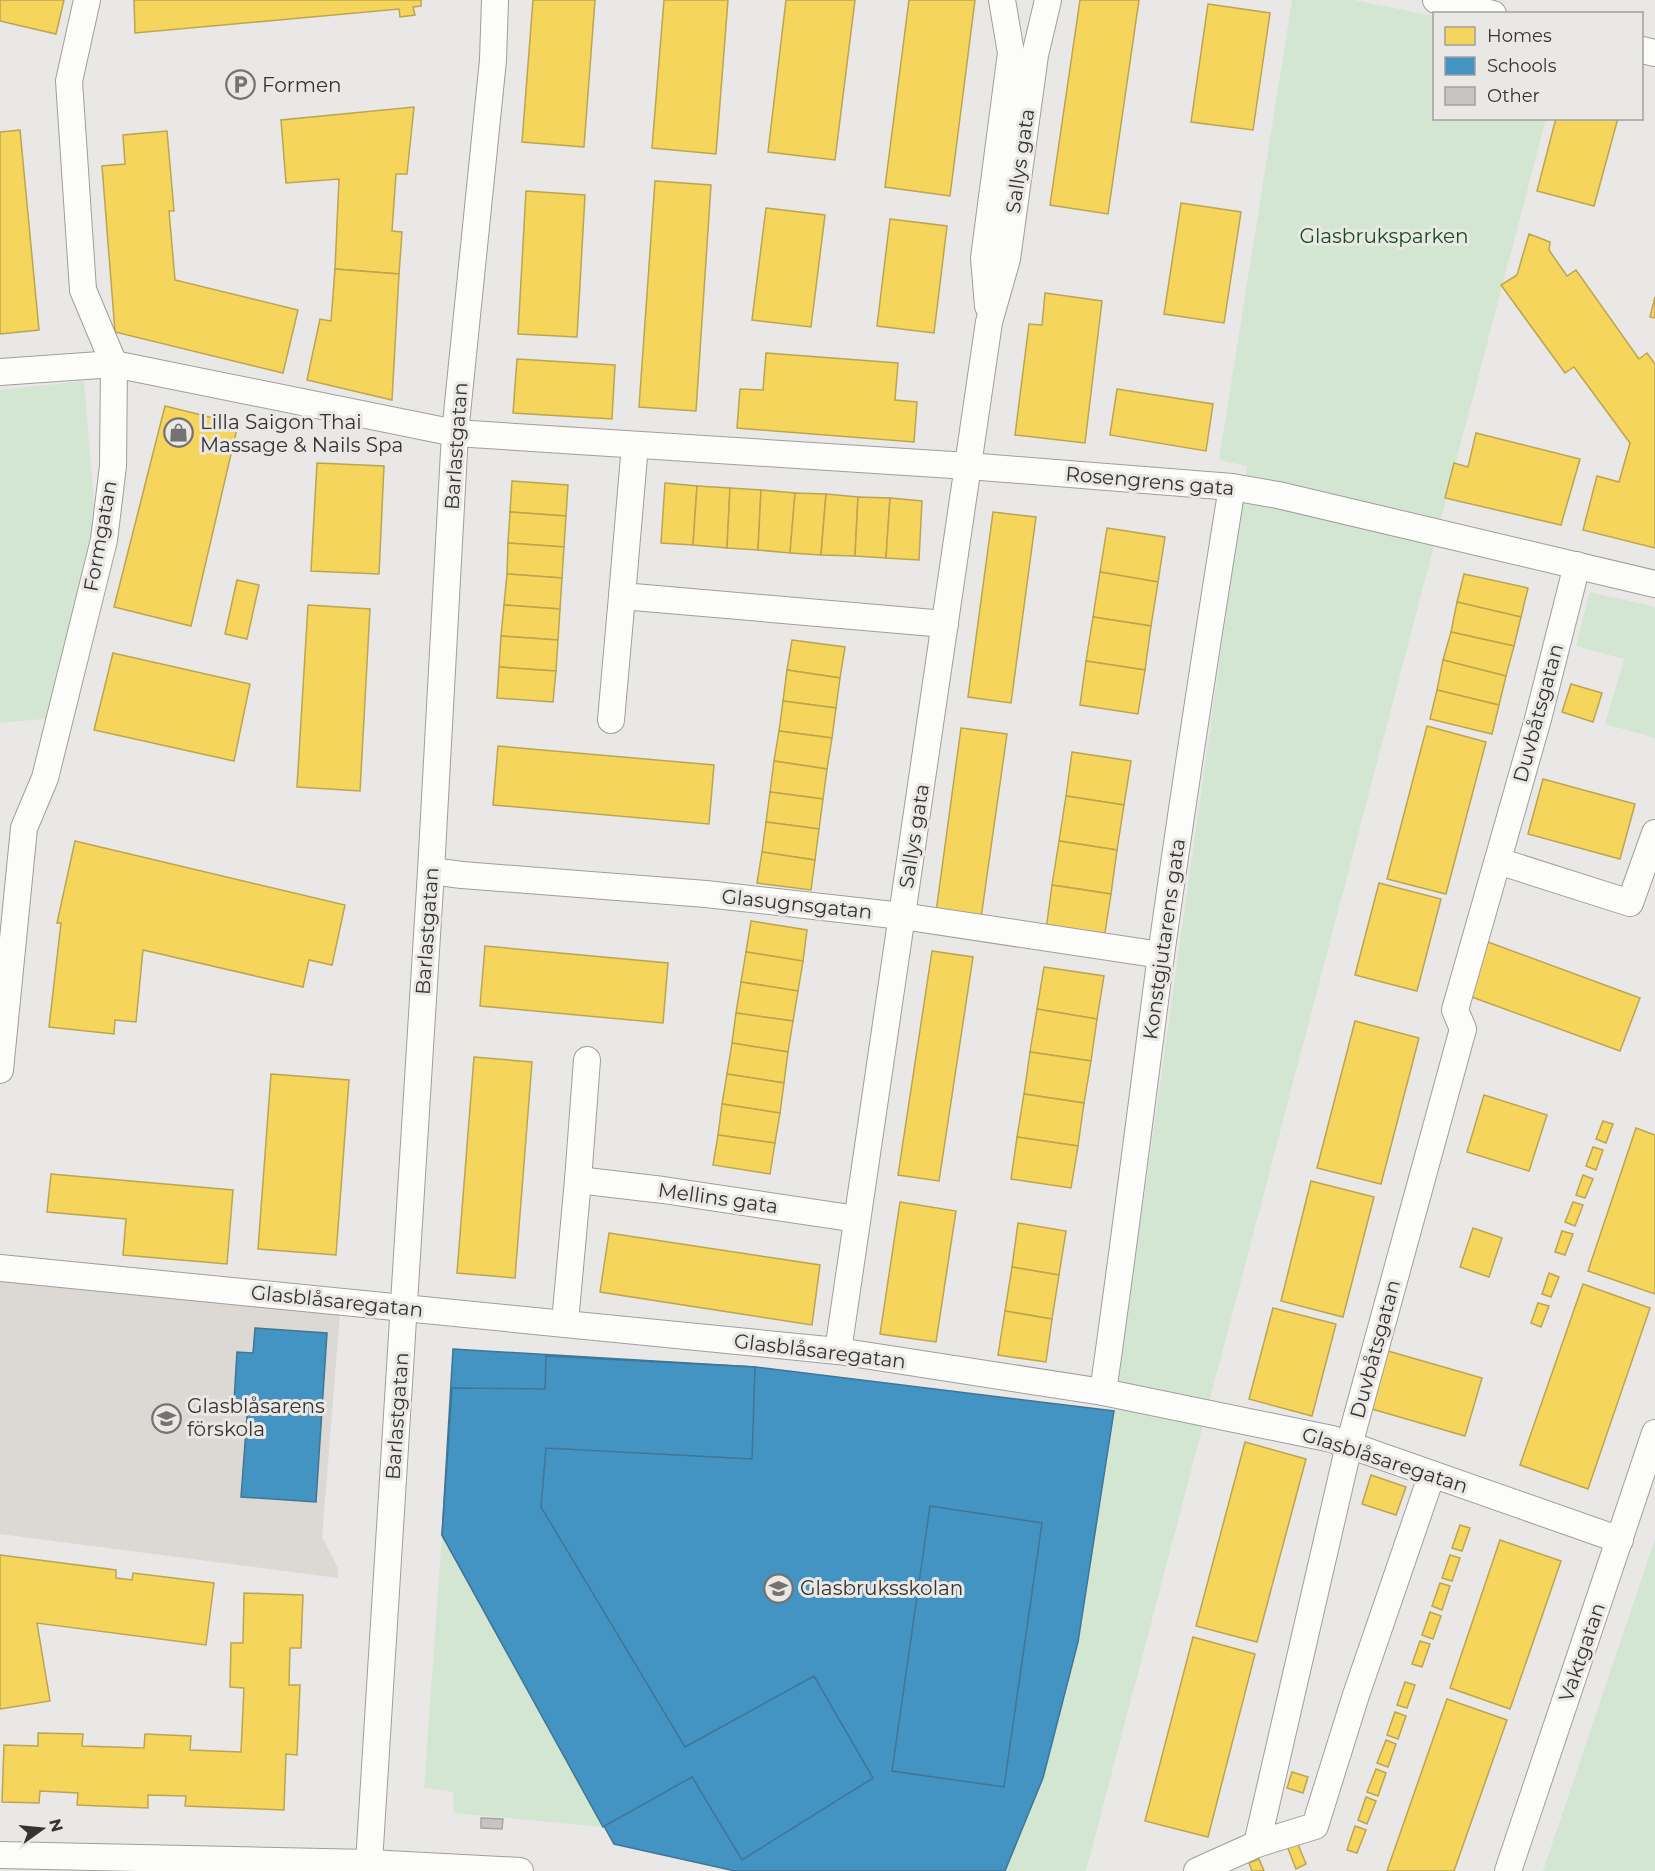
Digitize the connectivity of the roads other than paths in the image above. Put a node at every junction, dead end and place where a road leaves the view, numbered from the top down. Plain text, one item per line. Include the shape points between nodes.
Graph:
1 (87, 0) edge
2 (495, 0) edge
3 (1002, 0) edge
4 (1048, 0) edge
5 (1436, 0) edge
6 (1484, 12) edge
7 (989, 322) junction
8 (114, 364) junction
9 (0, 372) edge
10 (455, 433) junction
11 (635, 445) junction
12 (969, 466) junction
13 (1232, 487) junction
14 (1577, 565) junction
15 (1655, 584) edge
16 (622, 596) junction
17 (945, 624) junction
18 (611, 720) dead end
19 (1655, 833) edge
20 (1498, 861) junction
21 (431, 871) junction
22 (902, 916) junction
23 (1161, 955) junction
24 (587, 1060) dead end
25 (0, 1070) edge
26 (578, 1180) junction
27 (857, 1219) junction
28 (0, 1268) edge
29 (404, 1307) junction
30 (565, 1322) junction
31 (838, 1351) junction
32 (1103, 1392) junction
33 (1655, 1433) edge
34 (1349, 1445) junction
35 (1432, 1474) junction
36 (1620, 1540) junction
37 (1257, 1844) junction
38 (0, 1855) edge
39 (369, 1863) junction
40 (520, 1871) edge
41 (1197, 1871) edge
42 (1508, 1871) edge

1 - 8 street, Formgatan via 69,81 83,290
2 - 10 street, Barlastgatan via 492,72
3 - 7 street, Sallys gata via 1011,53 984,258
4 - 7 street, Sallys gata via 1035,55 1007,260
5 - 6 street
7 - 12 street, Sallys gata
8 - 9 street, Rosengrens gata
8 - 10 street, Rosengrens gata
8 - 25 street, Formgatan via 113,466 104,540 45,778 24,828
10 - 11 street, Rosengrens gata
10 - 21 street, Barlastgatan
11 - 12 street, Rosengrens gata
11 - 16 street
12 - 13 street, Rosengrens gata
12 - 17 street, Sallys gata
13 - 14 street, Rosengrens gata
13 - 23 street, Konstgjutarens gata
14 - 15 street, Rosengrens gata
14 - 20 street, Duvbåtsgatan
16 - 17 street
16 - 18 street
17 - 22 street, Sallys gata
19 - 20 street via 1629,903
20 - 34 street, Duvbåtsgatan via 1455,1010 1463,1029
21 - 22 street, Glasugnsgatan via 706,894
21 - 29 street, Barlastgatan
22 - 23 street, Glasugnsgatan
22 - 27 street, Sallys gata
23 - 32 street, Konstgjutarens gata
24 - 26 street
26 - 27 street, Mellins gata
26 - 30 street
27 - 31 street, Sallys gata
28 - 29 street, Glasblåsaregatan
29 - 30 street, Glasblåsaregatan
29 - 39 street, Barlastgatan
30 - 31 street, Glasblåsaregatan
31 - 32 street, Glasblåsaregatan
32 - 34 street, Glasblåsaregatan
33 - 36 street, Vaktgatan
34 - 35 street, Glasblåsaregatan
34 - 37 street, Duvbåtsgatan
35 - 36 street, Glasblåsaregatan
35 - 37 street via 1315,1827
36 - 42 street, Vaktgatan
37 - 41 street
38 - 39 street
39 - 40 street

